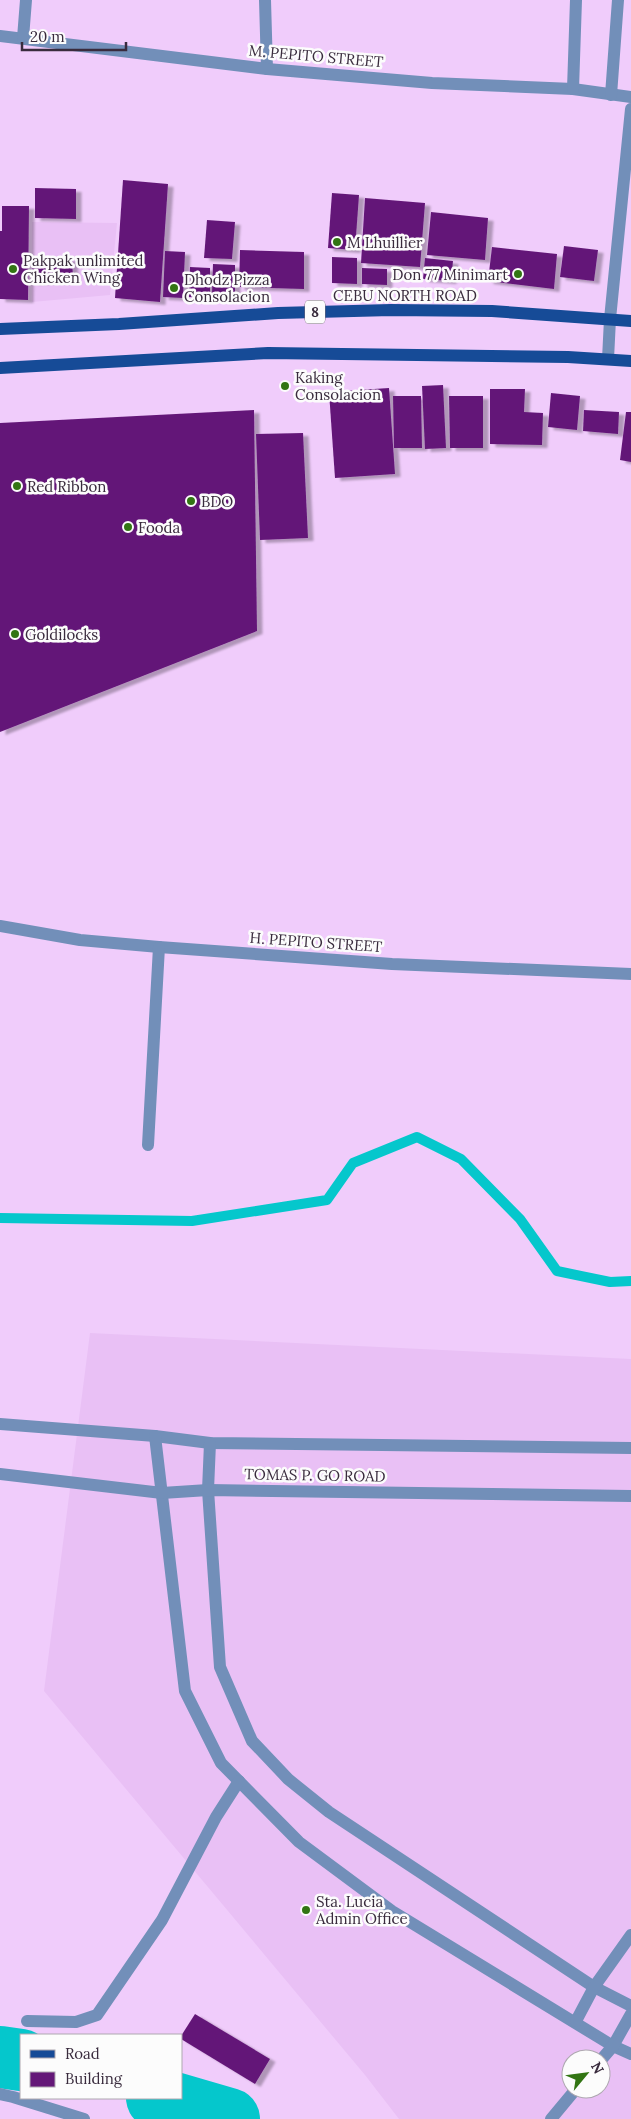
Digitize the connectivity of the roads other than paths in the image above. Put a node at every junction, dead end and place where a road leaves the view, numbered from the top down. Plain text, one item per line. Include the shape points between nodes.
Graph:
1 (26, 0) edge
2 (265, 0) edge
3 (576, 0) edge
4 (618, 0) edge
5 (0, 36) edge
6 (23, 38) junction
7 (267, 69) junction
8 (572, 89) junction
9 (611, 95) junction
10 (631, 97) edge
11 (631, 109) edge
12 (610, 319) junction
13 (631, 321) edge
14 (0, 329) edge
15 (608, 359) junction
16 (631, 361) edge
17 (0, 368) edge
18 (0, 926) edge
19 (159, 947) junction
20 (631, 974) edge
21 (148, 1145) dead end
22 (0, 1424) edge
23 (155, 1436) junction
24 (210, 1442) junction
25 (631, 1448) edge
26 (0, 1474) edge
27 (208, 1490) junction
28 (162, 1493) junction
29 (631, 1496) edge
30 (239, 1781) junction
31 (631, 1935) edge
32 (594, 1987) junction
33 (631, 2006) edge
34 (631, 2014) edge
35 (27, 2021) dead end
36 (576, 2021) junction
37 (613, 2046) junction
38 (610, 2049) edge
39 (631, 2054) edge
40 (0, 2094) edge
41 (20, 2098) edge
42 (22, 2099) edge
43 (568, 2099) edge
44 (84, 2119) edge
45 (551, 2119) edge

1 - 6 street
2 - 7 street
3 - 8 street
4 - 9 street
5 - 6 street, M. PEPITO STREET
6 - 7 street, M. PEPITO STREET
7 - 8 street, M. PEPITO STREET via 432,83
8 - 9 street, M. PEPITO STREET
9 - 10 street, M. PEPITO STREET
11 - 12 street
12 - 13 main road, CEBU NORTH ROAD / 8
12 - 14 main road, CEBU NORTH ROAD / 8 via 492,311 391,310 278,312
12 - 15 street
15 - 16 main road
15 - 17 main road via 268,353
18 - 19 street, H. PEPITO STREET via 80,940
19 - 20 street, H. PEPITO STREET via 392,964
19 - 21 street
22 - 23 street, TOMAS P. GO ROAD
23 - 24 street, TOMAS P. GO ROAD
23 - 28 street
24 - 25 street, TOMAS P. GO ROAD
24 - 27 street
26 - 28 street, TOMAS P. GO ROAD
27 - 28 street, TOMAS P. GO ROAD
27 - 29 street, TOMAS P. GO ROAD
27 - 32 street via 220,1667 252,1741 288,1780 329,1812
28 - 30 street via 185,1691 221,1763
30 - 35 street via 216,1817 162,1920 97,2014 76,2022
30 - 36 street via 299,1842 392,1911
31 - 32 street
32 - 33 street
32 - 36 street
34 - 37 street
36 - 37 street
37 - 38 street
37 - 39 street
40 - 41 street
42 - 44 street
43 - 45 street

